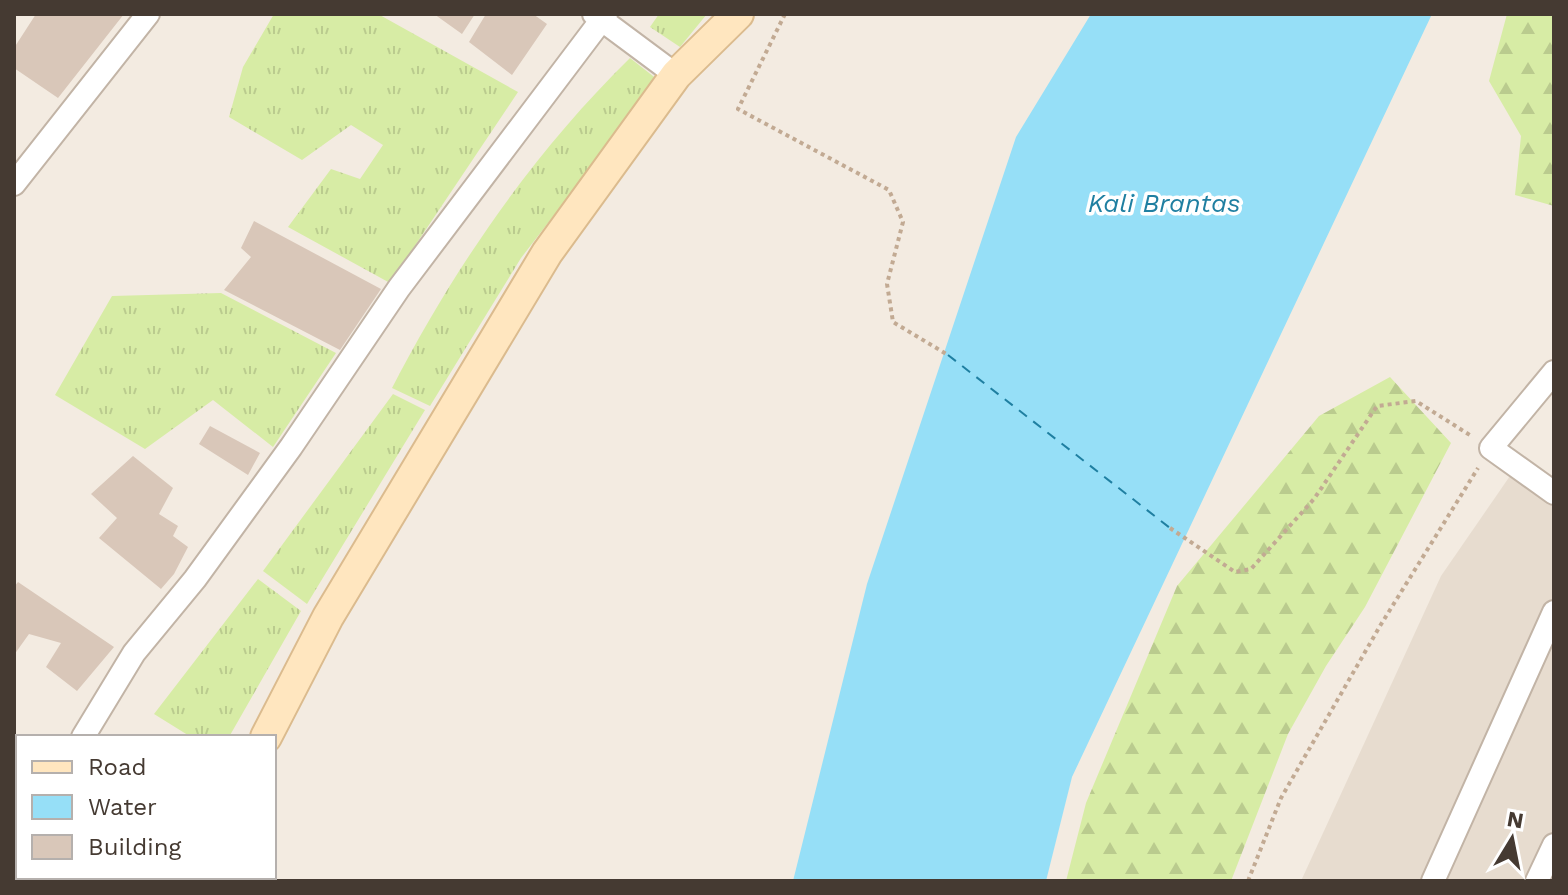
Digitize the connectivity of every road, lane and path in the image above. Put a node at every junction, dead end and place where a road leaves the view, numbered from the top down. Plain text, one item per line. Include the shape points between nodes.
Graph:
1 (148, 14) edge
2 (738, 14) edge
3 (785, 14) edge
4 (601, 16) edge
5 (676, 75) junction
6 (14, 184) edge
7 (948, 355) dead end
8 (1554, 372) edge
9 (1491, 448) junction
10 (1554, 493) edge
11 (1170, 528) dead end
12 (1554, 612) edge
13 (84, 735) edge
14 (267, 735) edge
15 (1554, 845) edge
16 (1248, 881) edge
17 (1433, 881) edge
18 (1537, 881) edge

1 - 6 street
2 - 5 main road
3 - 7 path via 738,109 889,190 903,222 887,284 893,322
4 - 5 street
4 - 13 street via 399,288 195,579 134,653
5 - 14 main road via 547,253 328,617
8 - 9 street
9 - 10 street
9 - 11 path via 1416,401 1396,401 1377,406 1314,499 1251,569 1235,572
9 - 16 path via 1281,798
12 - 17 street
15 - 18 street

